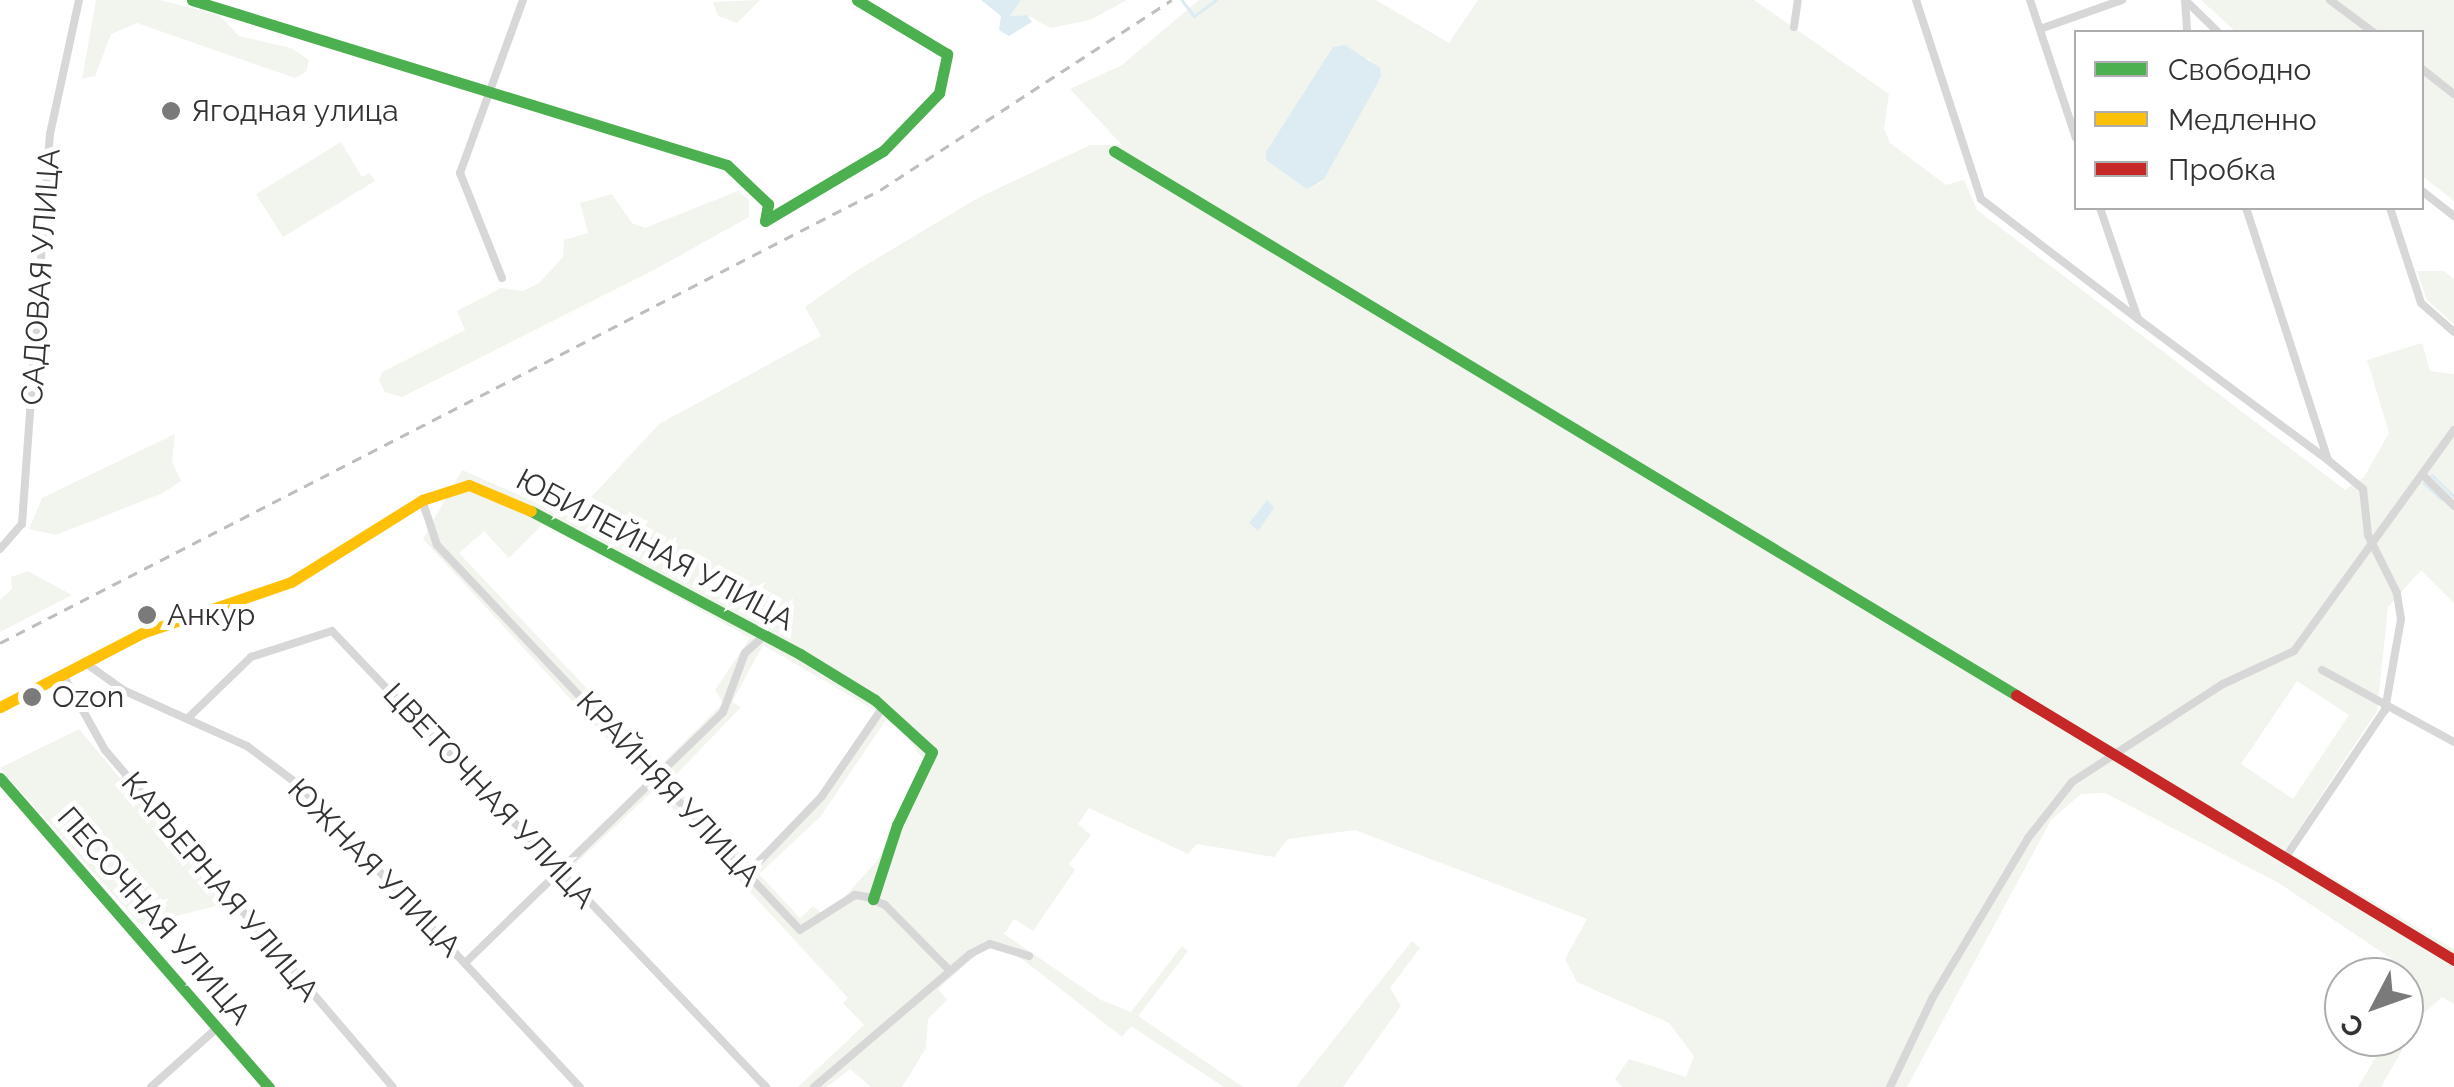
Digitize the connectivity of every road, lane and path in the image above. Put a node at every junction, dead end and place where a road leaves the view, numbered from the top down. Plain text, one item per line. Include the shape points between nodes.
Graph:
1 (79, 0) edge
2 (192, 0) edge
3 (523, 0) edge
4 (856, 0) edge
5 (1798, 0) edge
6 (1916, 0) edge
7 (2030, 0) edge
8 (2122, 0) edge
9 (2185, 0) edge
10 (2330, 0) edge
11 (1794, 27) dead end
12 (2040, 29) junction
13 (2187, 30) edge
14 (2216, 30) edge
15 (2370, 30) edge
16 (2424, 71) edge
17 (493, 89) junction
18 (2454, 94) edge
19 (2074, 132) edge
20 (1114, 151) dead end
21 (2424, 193) edge
22 (2101, 210) edge
23 (2247, 210) edge
24 (2391, 210) edge
25 (2454, 216) edge
26 (502, 278) dead end
27 (2138, 319) junction
28 (2454, 332) edge
29 (2454, 430) edge
30 (2328, 460) junction
31 (2424, 476) junction
32 (422, 500) junction
33 (2454, 506) edge
34 (2372, 544) junction
35 (0, 549) edge
36 (764, 636) junction
37 (84, 662) junction
38 (2322, 670) dead end
39 (63, 675) junction
40 (883, 707) junction
41 (0, 708) edge
42 (2386, 710) junction
43 (188, 718) junction
44 (2454, 742) edge
45 (2111, 756) junction
46 (0, 778) edge
47 (659, 778) junction
48 (2284, 859) junction
49 (748, 872) junction
50 (560, 874) junction
51 (873, 900) junction
52 (1029, 956) dead end
53 (2454, 960) edge
54 (465, 963) junction
55 (949, 970) junction
56 (218, 1027) junction
57 (151, 1087) edge
58 (269, 1087) edge
59 (393, 1087) edge
60 (580, 1087) edge
61 (766, 1087) edge
62 (814, 1087) edge
63 (1890, 1087) edge

1 - 35 street, САДОВАЯ УЛИЦА via 50,134 22,524
2 - 17 street
3 - 17 street
4 - 17 street via 948,54 939,92 883,151 765,221 768,204 727,165
5 - 11 street
6 - 27 street via 1982,199
7 - 12 street
8 - 12 street
9 - 13 street
9 - 14 street
10 - 15 street
12 - 19 street
16 - 18 street
17 - 26 street via 460,173
20 - 45 street
21 - 25 street
22 - 27 street
23 - 30 street
24 - 28 street via 2428,310
27 - 30 street
29 - 31 street
30 - 34 street via 2363,489
31 - 33 street
31 - 34 street
32 - 36 street, ЮБИЛЕЙНАЯ УЛИЦА via 469,484 512,499
32 - 37 street, ЮБИЛЕЙНАЯ УЛИЦА via 291,582 142,632
32 - 47 street, КРАЙНЯЯ УЛИЦА via 438,546
34 - 42 street via 2400,602
34 - 45 street via 2294,652 2223,684
36 - 40 street, ЮБИЛЕЙНАЯ УЛИЦА
36 - 47 street via 745,653 723,712
37 - 39 street, ЮБИЛЕЙНАЯ УЛИЦА
37 - 43 street, ЮЖНАЯ УЛИЦА via 125,691
38 - 42 street
39 - 41 street, ЮБИЛЕЙНАЯ УЛИЦА
39 - 59 street, КАРЬЕРНАЯ УЛИЦА via 105,750
40 - 49 street via 822,796
40 - 51 street, ЮБИЛЕЙНАЯ УЛИЦА via 932,752 897,825
42 - 44 street
42 - 48 street
43 - 50 street, ЦВЕТОЧНАЯ УЛИЦА via 251,657 332,631
43 - 54 street, ЮЖНАЯ УЛИЦА via 247,746 299,785
45 - 48 street
45 - 63 street via 2072,782 2028,838 1933,997
46 - 56 street, ПЕСОЧНАЯ УЛИЦА
47 - 49 street, КРАЙНЯЯ УЛИЦА
47 - 50 street
48 - 53 street
49 - 51 street, КРАЙНЯЯ УЛИЦА via 800,930 855,895
50 - 54 street
50 - 61 street, ЦВЕТОЧНАЯ УЛИЦА
51 - 55 street
52 - 55 street via 990,944
54 - 60 street, ЮЖНАЯ УЛИЦА
55 - 62 street
56 - 57 street
56 - 58 street, ПЕСОЧНАЯ УЛИЦА

